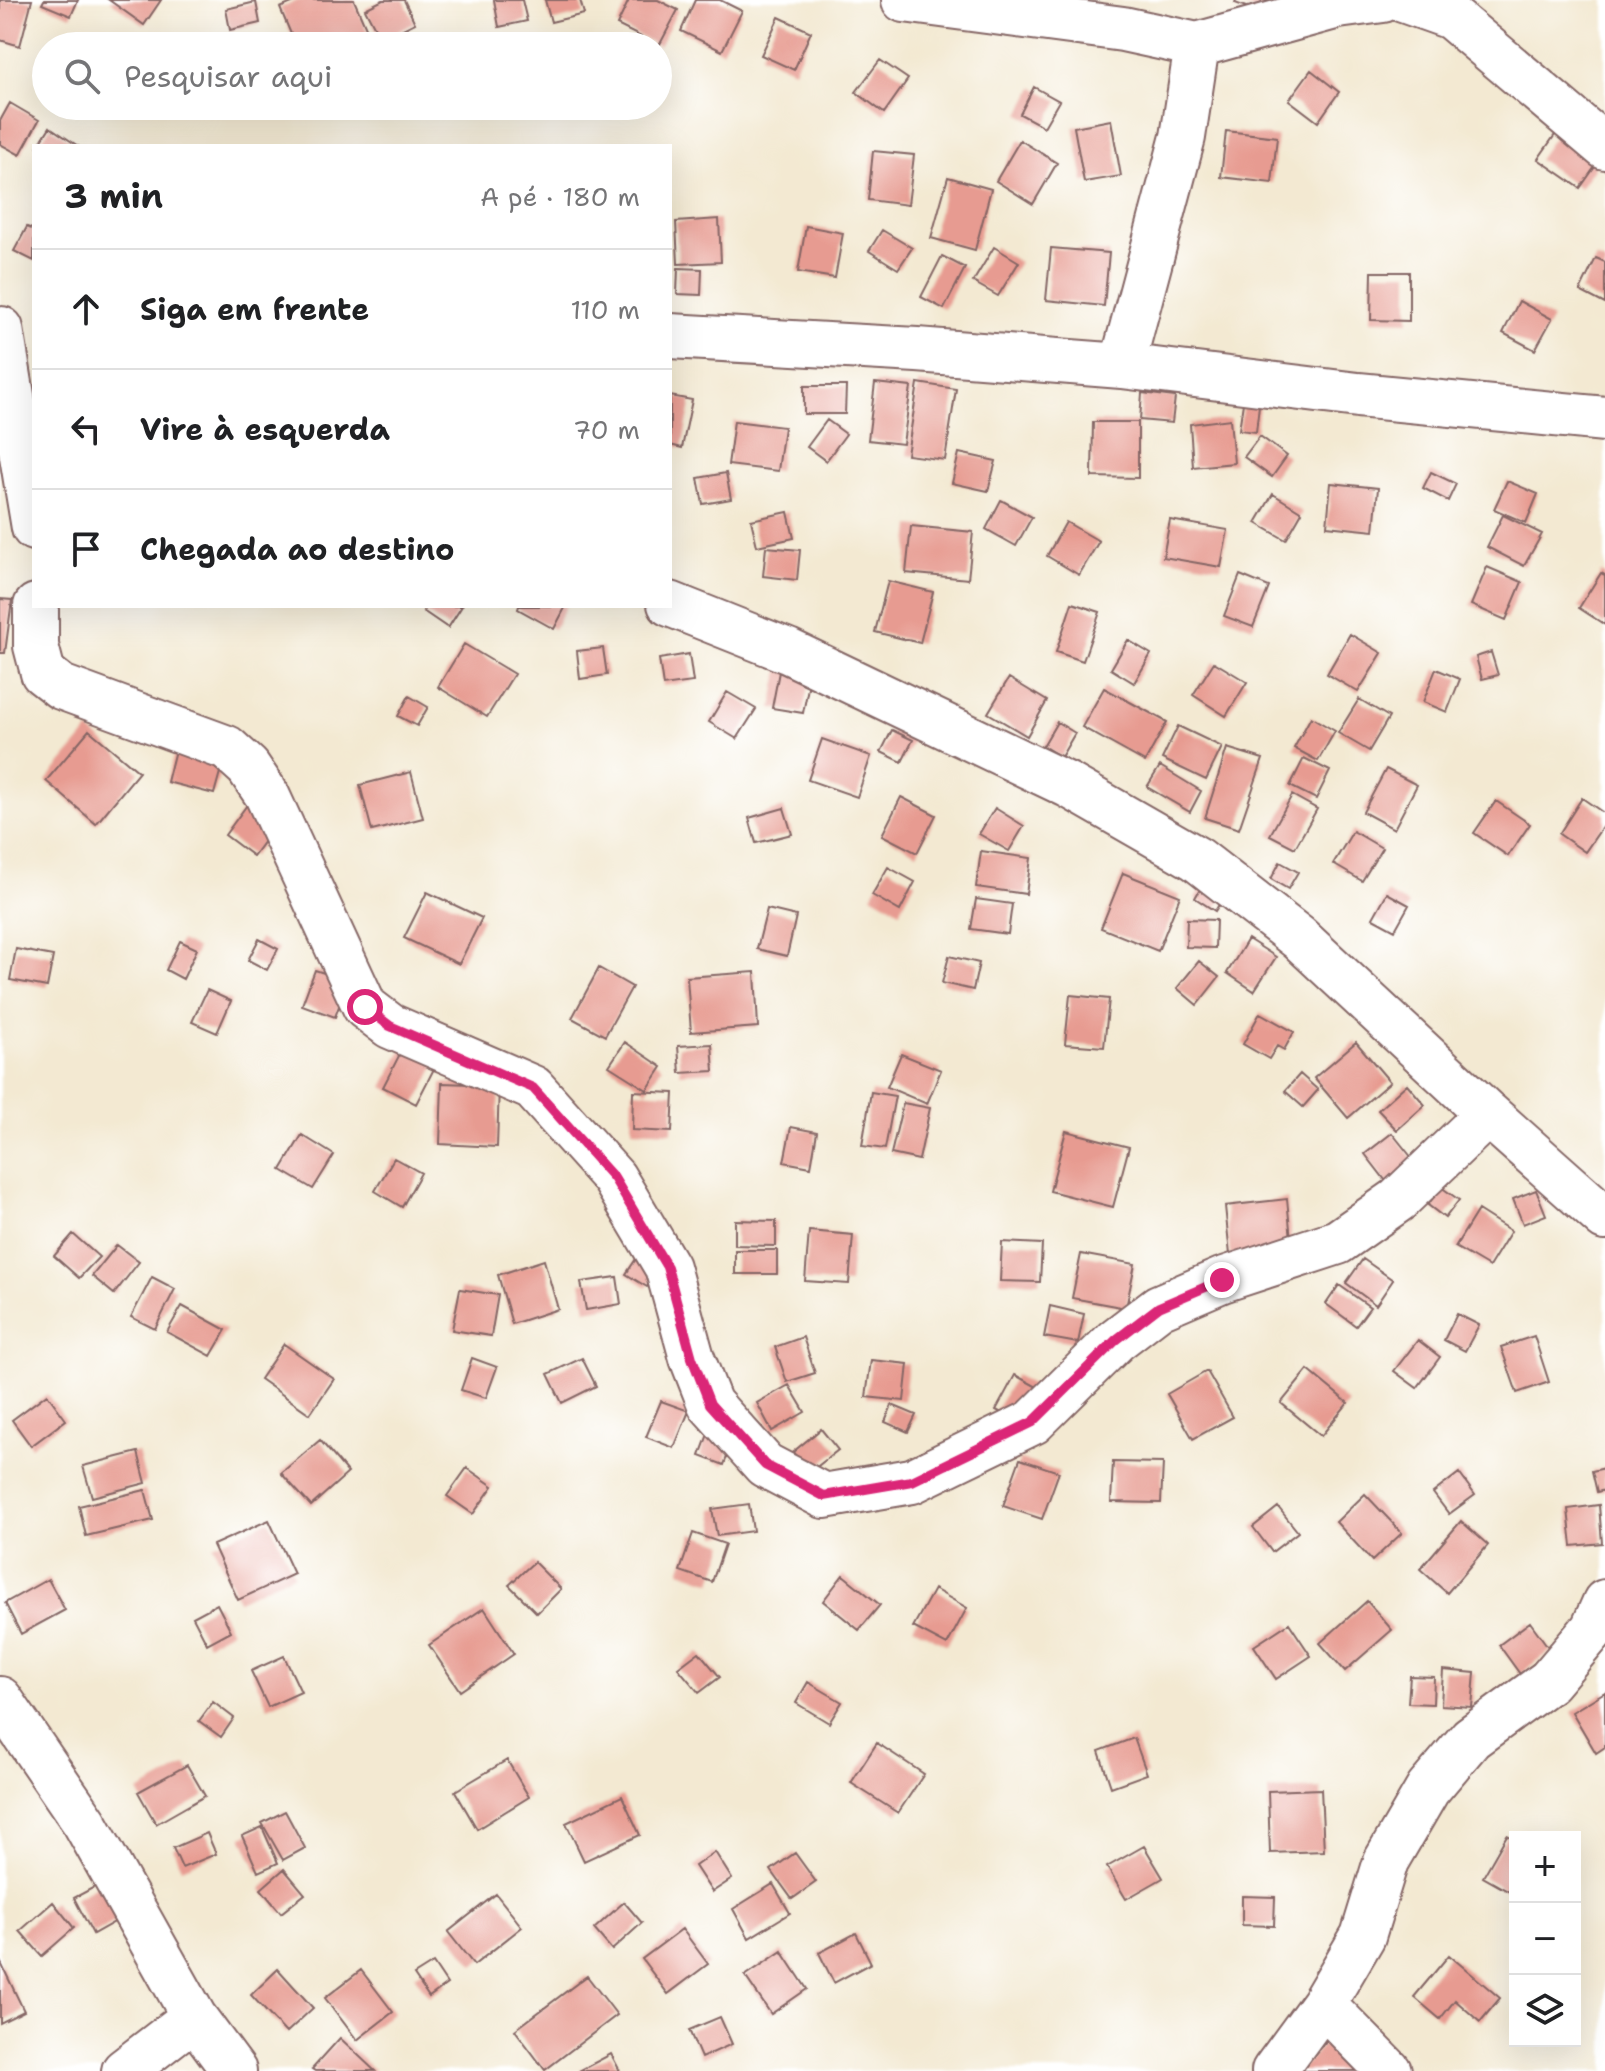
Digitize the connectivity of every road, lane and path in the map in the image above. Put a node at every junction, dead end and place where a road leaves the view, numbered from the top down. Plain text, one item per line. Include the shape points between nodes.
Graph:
1 (904, 0) edge
2 (1383, 0) edge
3 (1403, 0) edge
4 (1197, 45) junction
5 (1605, 147) edge
6 (12, 329) edge
7 (672, 336) edge
8 (1122, 366) junction
9 (1605, 419) edge
10 (32, 510) edge
11 (672, 605) edge
12 (36, 608) edge
13 (1488, 1114) junction
14 (1605, 1218) edge
15 (1605, 1602) edge
16 (0, 1699) edge
17 (1323, 2004) junction
18 (194, 2017) junction
19 (124, 2071) edge
20 (234, 2071) edge
21 (1274, 2071) edge
22 (1389, 2071) edge

1 - 4 street via 1123,29
2 - 4 street via 1338,6
3 - 5 street via 1451,17
4 - 8 street via 1183,137
6 - 10 street
7 - 8 street
8 - 9 street
11 - 13 street via 788,651 1068,785 1197,859 1299,938
12 - 13 street via 36,646 43,673 61,687 227,748 248,767 267,795 365,1007 390,1026 533,1088 614,1178 667,1267 710,1404 765,1465 824,1496 912,1481 1033,1422 1116,1340 1159,1307 1338,1242 1398,1200
13 - 14 street
15 - 17 street via 1593,1629 1549,1681 1471,1738 1428,1789 1386,1861 1363,1936
16 - 18 street via 85,1823
17 - 21 street
17 - 22 street
18 - 19 street
18 - 20 street

